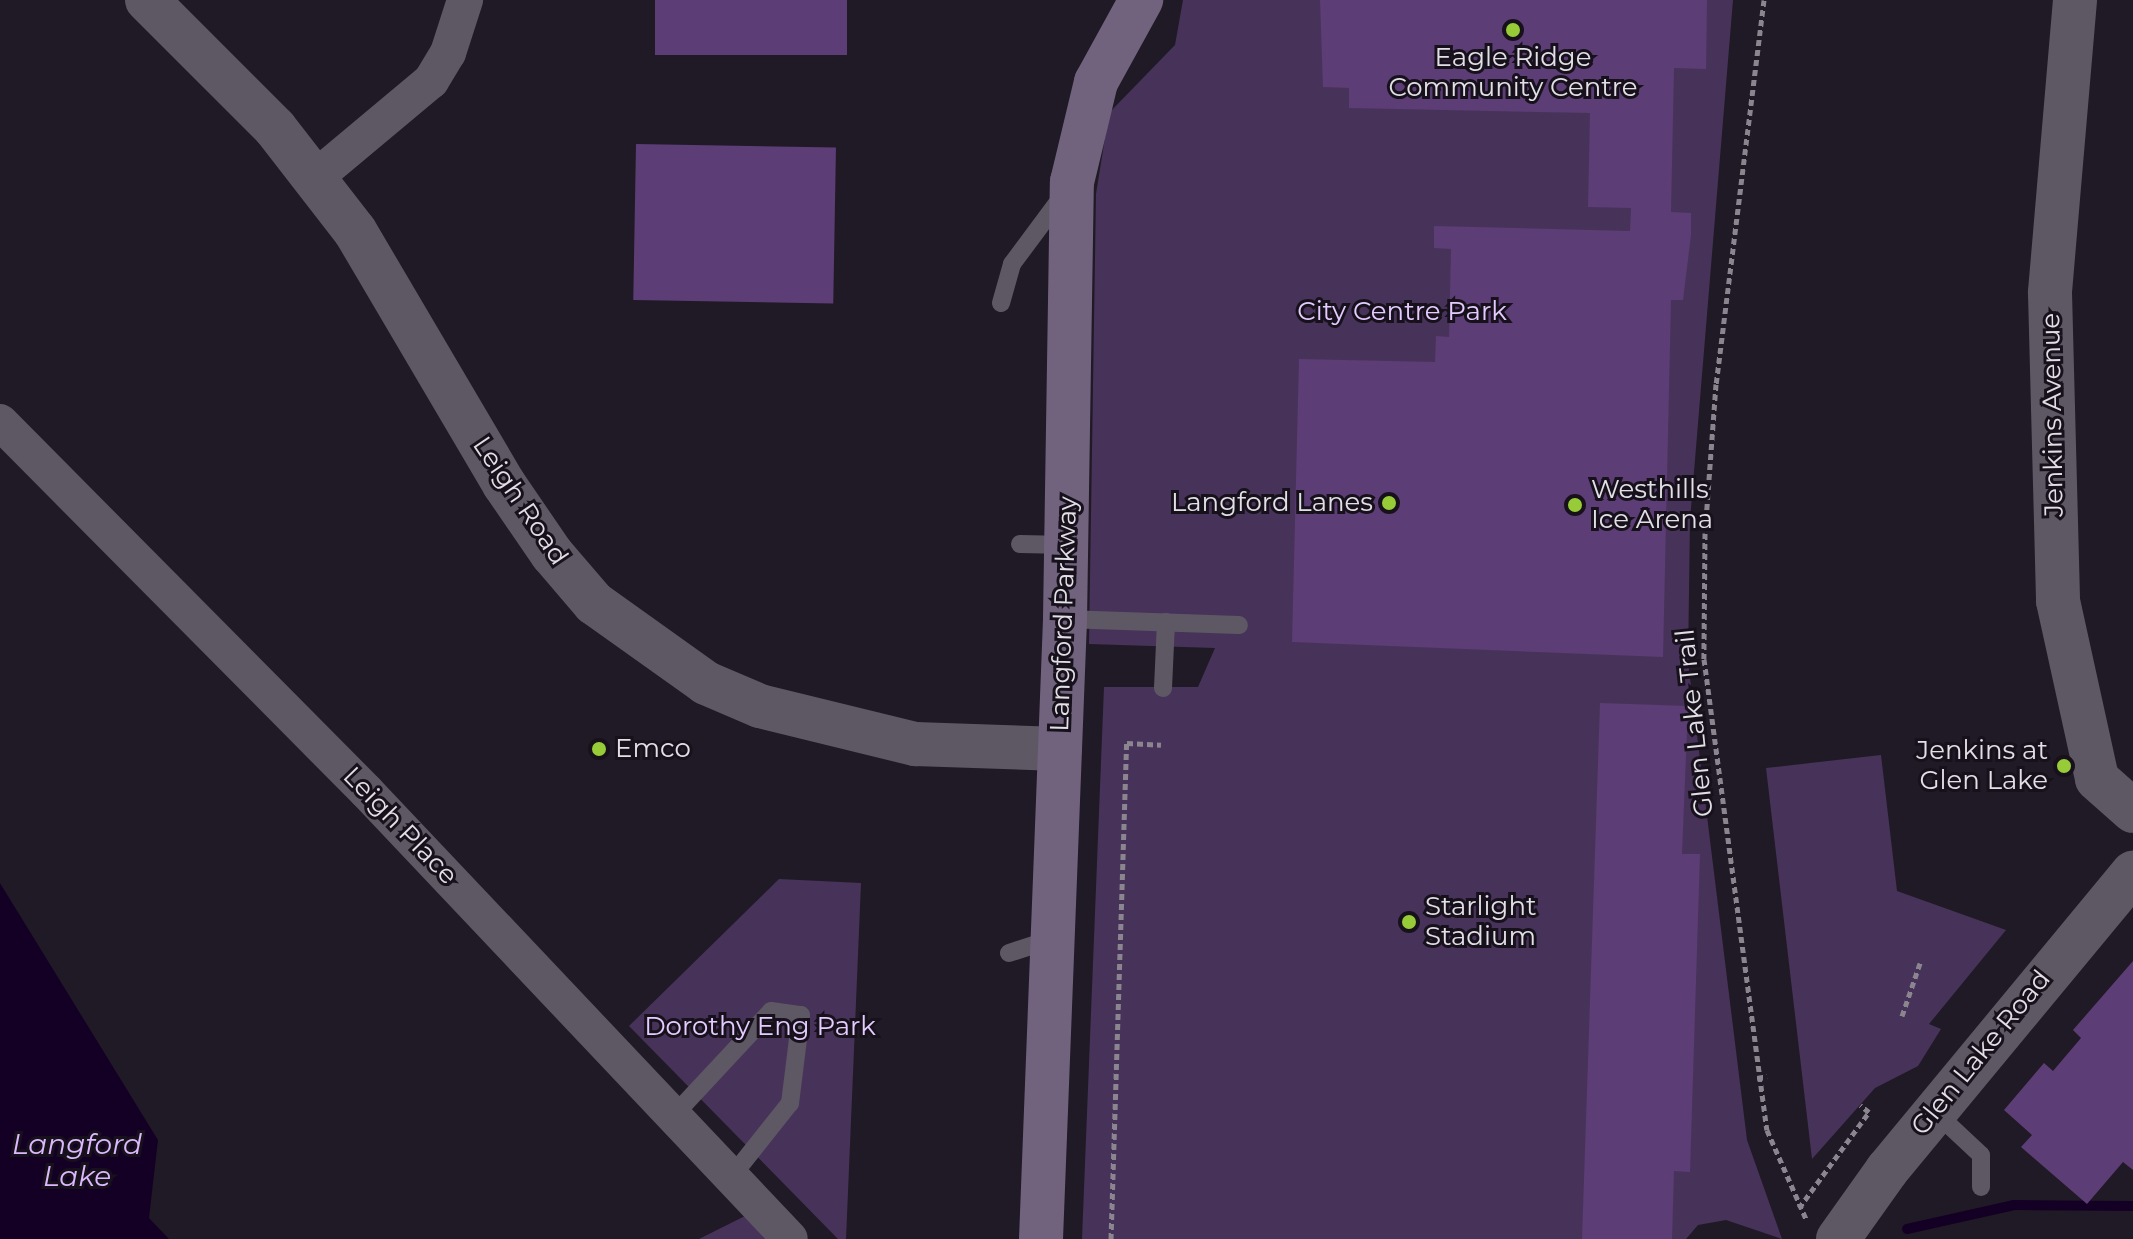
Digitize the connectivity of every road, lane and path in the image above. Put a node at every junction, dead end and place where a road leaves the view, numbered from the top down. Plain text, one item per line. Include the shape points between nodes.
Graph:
1 (147, 0) edge
2 (465, 0) edge
3 (1764, 0) edge
4 (2075, 0) edge
5 (1140, 1) edge
6 (316, 177) junction
7 (1072, 182) junction
8 (1001, 303) dead end
9 (0, 422) edge
10 (1020, 544) dead end
11 (1067, 545) junction
12 (1065, 619) junction
13 (1166, 622) junction
14 (1239, 625) dead end
15 (1163, 688) dead end
16 (1161, 745) dead end
17 (1060, 749) junction
18 (2133, 811) edge
19 (2133, 873) edge
20 (1052, 939) junction
21 (1009, 953) dead end
22 (1920, 963) dead end
23 (1902, 1016) dead end
24 (1767, 1076) dead end
25 (1757, 1078) junction
26 (1860, 1105) dead end
27 (1934, 1111) junction
28 (676, 1113) junction
29 (732, 1176) junction
30 (1981, 1187) dead end
31 (1799, 1208) junction
32 (1836, 1235) edge
33 (790, 1239) edge
34 (1041, 1239) edge
35 (1111, 1239) edge

1 - 6 street, Leigh Road via 275,128
2 - 6 street via 453,42 431,81
3 - 25 path, Glen Lake Trail via 1716,384 1704,643
4 - 18 street, Jenkins Avenue via 2050,293 2058,601 2097,779
5 - 7 main road, Langford Parkway via 1096,82
6 - 17 street, Leigh Road via 363,243 504,484 594,603 706,683 760,706 915,744
7 - 8 lane via 1012,264
7 - 11 main road, Langford Parkway
9 - 28 street, Leigh Place
10 - 11 lane
11 - 12 main road, Langford Parkway
12 - 13 lane
12 - 17 main road, Langford Parkway
13 - 14 lane
13 - 15 lane
16 - 35 path via 1127,743
17 - 20 main road, Langford Parkway
19 - 27 street, Glen Lake Road
20 - 21 lane
20 - 34 main road, Langford Parkway
22 - 23 path
24 - 25 path
25 - 31 path, Glen Lake Trail via 1767,1130
26 - 31 path via 1869,1112
27 - 30 lane via 1981,1155
27 - 32 street, Glen Lake Road
28 - 29 street, Leigh Place
28 - 29 lane via 771,1011 801,1015 790,1103
29 - 33 street, Leigh Place
31 - 32 path, Glen Lake Trail

